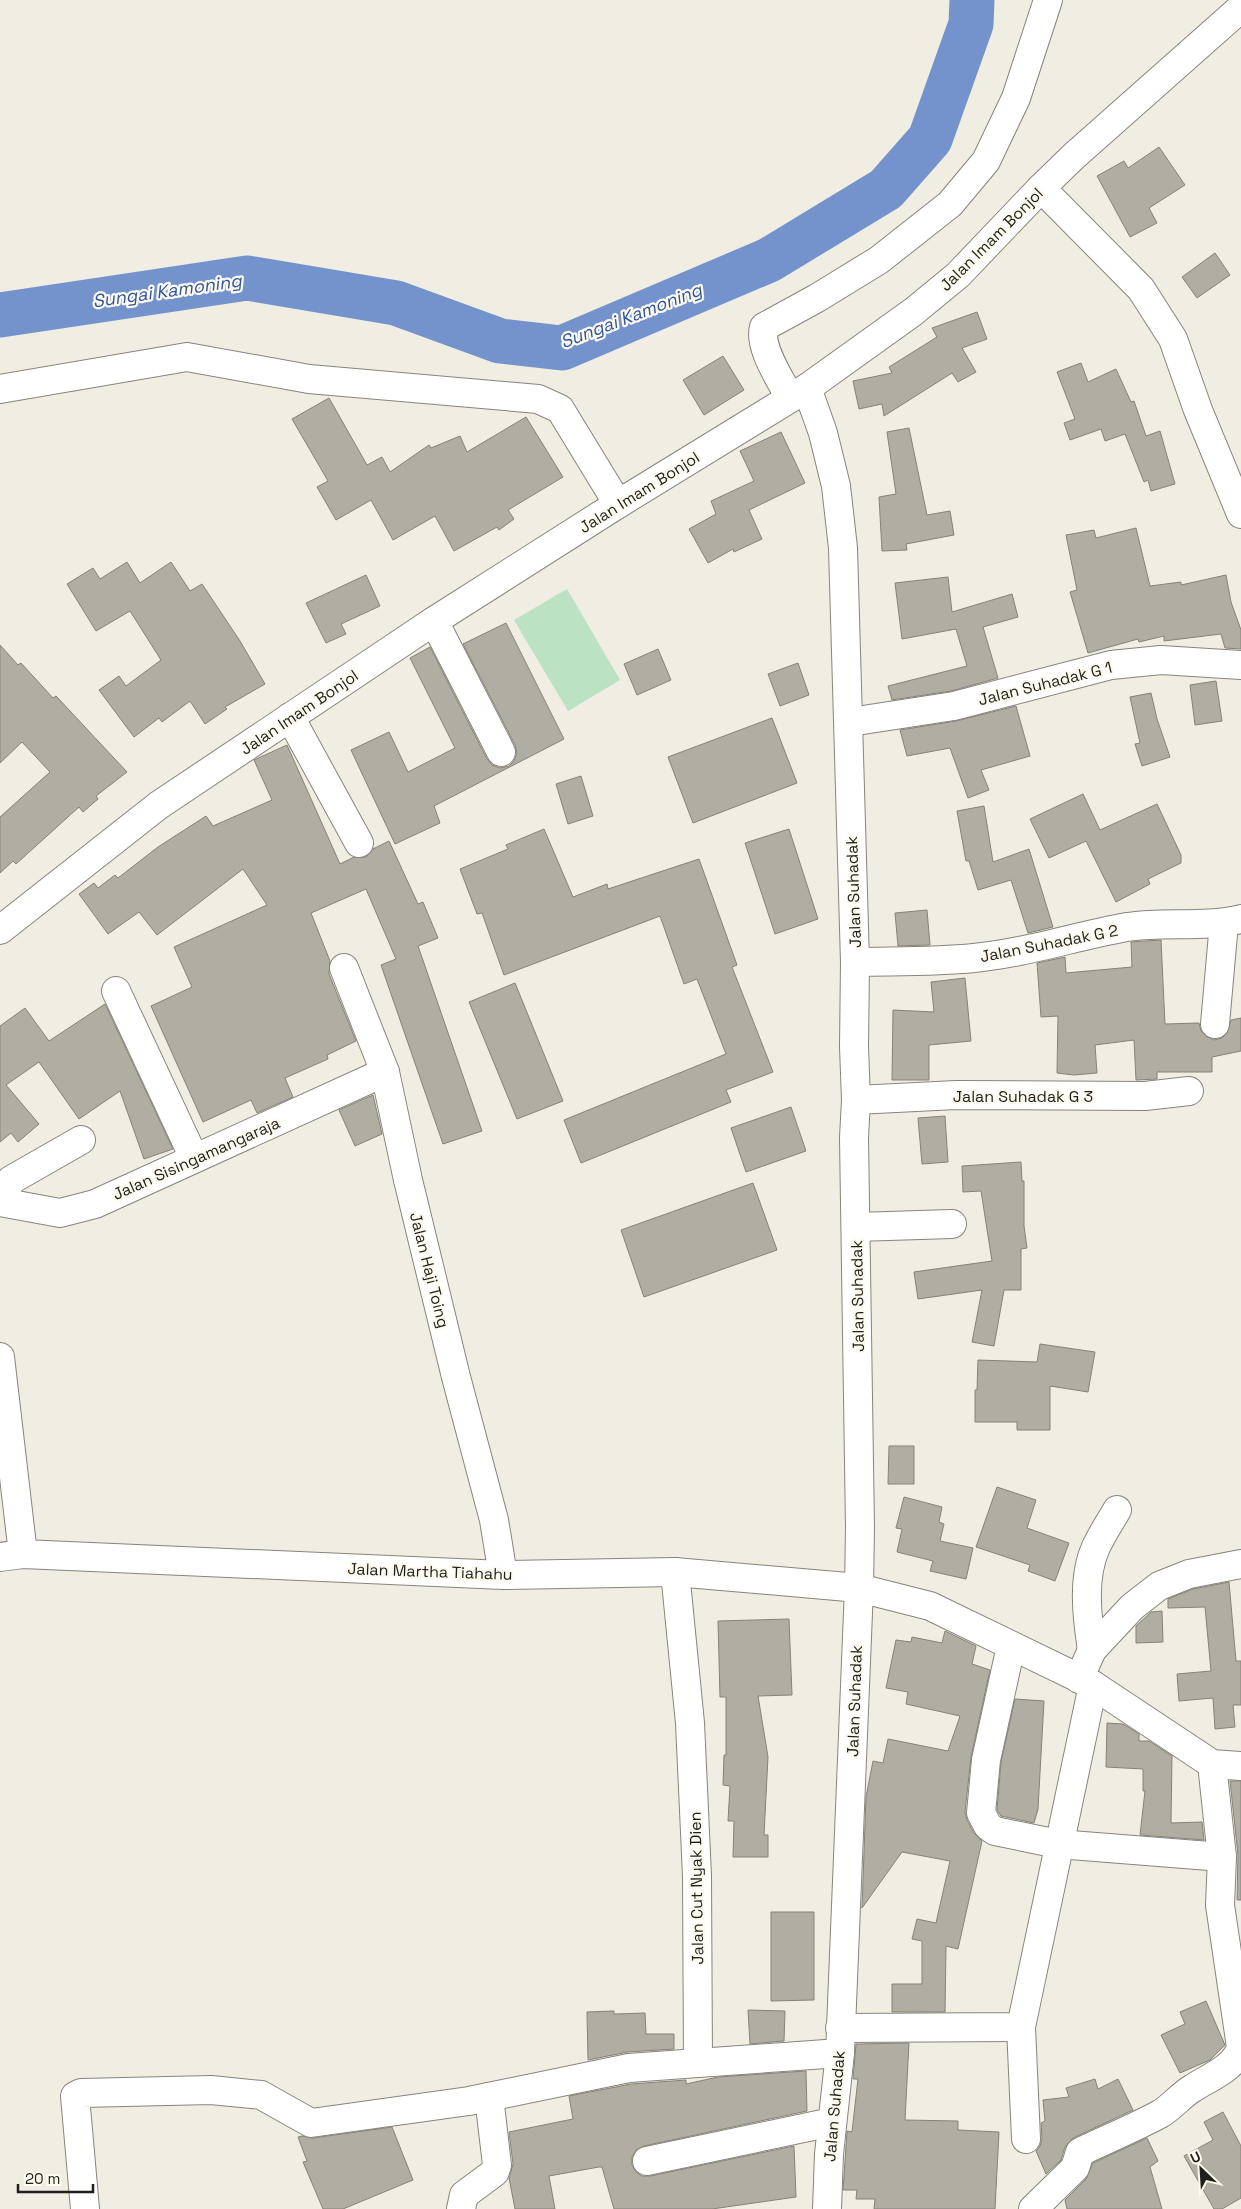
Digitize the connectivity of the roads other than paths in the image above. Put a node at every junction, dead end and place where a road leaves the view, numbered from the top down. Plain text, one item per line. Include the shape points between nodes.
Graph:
1 (1048, 0) edge
2 (1241, 8) edge
3 (1041, 188) junction
4 (0, 388) edge
5 (799, 393) junction
6 (618, 504) junction
7 (1241, 514) edge
8 (434, 621) junction
9 (1241, 665) edge
10 (290, 717) junction
11 (850, 722) junction
12 (501, 752) dead end
13 (359, 843) dead end
14 (1233, 921) edge
15 (0, 930) edge
16 (856, 962) junction
17 (344, 968) dead end
18 (116, 991) dead end
19 (1215, 1024) dead end
20 (385, 1072) junction
21 (1189, 1091) dead end
22 (856, 1100) junction
23 (81, 1140) dead end
24 (194, 1158) junction
25 (0, 1202) edge
26 (952, 1224) dead end
27 (856, 1227) junction
28 (0, 1357) edge
29 (1117, 1510) dead end
30 (12, 1556) edge
31 (1241, 1564) edge
32 (675, 1572) junction
33 (504, 1575) junction
34 (859, 1588) junction
35 (1011, 1646) junction
36 (1092, 1650) junction
37 (1086, 1682) junction
38 (1212, 1764) junction
39 (1241, 1766) edge
40 (1058, 1844) junction
41 (1222, 1857) junction
42 (1021, 2027) junction
43 (840, 2040) junction
44 (698, 2063) junction
45 (489, 2097) junction
46 (832, 2122) junction
47 (1026, 2139) dead end
48 (647, 2161) dead end
49 (85, 2209) edge
50 (461, 2209) edge
51 (827, 2209) edge
52 (1033, 2209) edge

1 - 5 street, Jalan Suhadak via 1016,98 995,143 986,161 950,204 879,260 764,327 762,336 771,362
2 - 3 street, Jalan Imam Bonjol
3 - 5 street, Jalan Imam Bonjol via 958,275 913,312
3 - 7 street via 1140,289 1172,339
4 - 6 street via 187,357 309,379 538,399 560,409
5 - 6 street, Jalan Imam Bonjol
5 - 11 street, Jalan Suhadak via 823,433 836,486 843,548
6 - 8 street, Jalan Imam Bonjol
8 - 10 street, Jalan Imam Bonjol
8 - 12 street
9 - 11 street, Jalan Suhadak G 1 via 1161,660 1111,664 954,706
10 - 13 street
10 - 15 street, Jalan Imam Bonjol via 159,805
11 - 16 street, Jalan Suhadak
14 - 16 street, Jalan Suhadak G 2 via 1128,927 1057,944 974,958
14 - 19 street
16 - 22 street, Jalan Suhadak
17 - 20 street, Jalan Haji Toing
18 - 24 street
20 - 24 street, Jalan Sisingamangaraja
20 - 33 street, Jalan Haji Toing via 442,1321 494,1520
21 - 22 street, Jalan Suhadak G 3 via 1145,1096 956,1095
22 - 27 street, Jalan Suhadak
23 - 25 street via 11,1180
24 - 25 street, Jalan Sisingamangaraja via 95,1204 60,1213
26 - 27 street
27 - 34 street, Jalan Suhadak
28 - 30 street
29 - 36 street via 1095,1548 1089,1570 1087,1619
30 - 33 street, Jalan Martha Tiahahu
31 - 36 street via 1189,1574 1159,1586 1132,1607
32 - 33 street, Jalan Martha Tiahahu
32 - 34 street, Jalan Martha Tiahahu
32 - 44 street, Jalan Cut Nyak Dien via 690,1724 697,1867
34 - 35 street, Jalan Martha Tiahahu via 930,1606
34 - 43 street, Jalan Suhadak
35 - 37 street, Jalan Martha Tiahahu
35 - 40 street via 986,1760 980,1813 995,1831
36 - 37 street
37 - 38 street, Jalan Martha Tiahahu
37 - 40 street
38 - 39 street
38 - 41 street
40 - 41 street
40 - 42 street
41 - 52 street via 1220,1905 1240,2047 1238,2054 1234,2061 1191,2088 1162,2113 1080,2152 1075,2168
42 - 43 street
42 - 47 street
43 - 44 street
43 - 46 street, Jalan Suhadak
44 - 45 street via 629,2068
45 - 49 street via 312,2123 261,2095 211,2090 81,2093 75,2096
45 - 50 street via 497,2165 495,2172 464,2194
46 - 48 street
46 - 51 street, Jalan Suhadak

